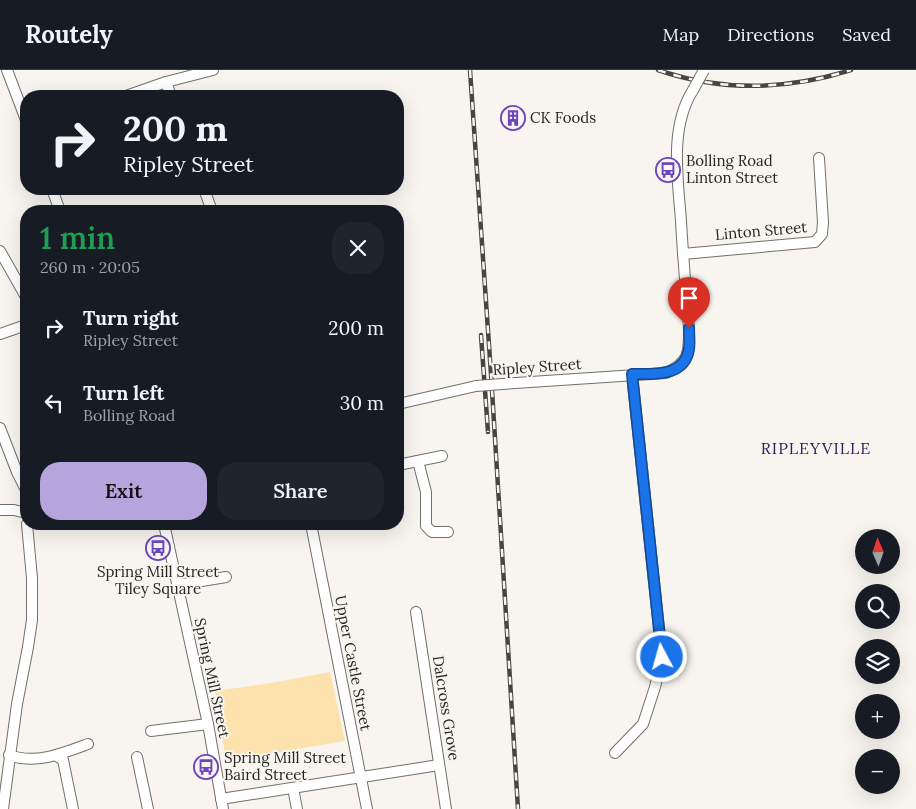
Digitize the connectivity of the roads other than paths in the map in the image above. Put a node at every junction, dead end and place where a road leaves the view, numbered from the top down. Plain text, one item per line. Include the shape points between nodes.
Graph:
1 (8, 70) edge
2 (213, 70) edge
3 (704, 70) edge
4 (166, 82) junction
5 (143, 90) edge
6 (169, 90) edge
7 (20, 103) edge
8 (819, 158) dead end
9 (0, 251) edge
10 (683, 254) junction
11 (20, 286) edge
12 (20, 327) edge
13 (0, 334) edge
14 (632, 374) junction
15 (404, 403) edge
16 (0, 428) edge
17 (442, 456) dead end
18 (418, 461) junction
19 (404, 464) edge
20 (20, 467) edge
21 (0, 510) edge
22 (20, 512) edge
23 (28, 530) edge
24 (165, 530) edge
25 (312, 530) edge
26 (448, 532) dead end
27 (226, 577) dead end
28 (177, 585) junction
29 (416, 612) dead end
30 (208, 724) junction
31 (151, 731) dead end
32 (88, 744) dead end
33 (615, 753) dead end
34 (9, 755) junction
35 (57, 756) junction
36 (137, 757) dead end
37 (440, 765) junction
38 (361, 777) junction
39 (293, 788) junction
40 (222, 804) edge
41 (3, 809) edge
42 (73, 809) edge
43 (148, 809) edge
44 (297, 809) edge
45 (366, 809) edge
46 (446, 809) edge

1 - 7 street
2 - 4 street
3 - 10 street, bridge via 688,99 676,156
4 - 5 street
4 - 6 street
8 - 10 street, Linton Street via 823,222 822,234 815,242
9 - 11 street
10 - 14 street, Ripley Street via 689,328 689,350 685,360 680,367 666,373
12 - 13 street
14 - 15 street, Ripley Street, bridge via 476,386
14 - 33 street via 662,657 643,724
16 - 20 street
17 - 18 street
18 - 19 street
18 - 26 street via 426,492 426,526 432,532
21 - 22 street
23 - 34 street via 32,620
24 - 28 street, Spring Mill Street
25 - 38 street, Upper Castle Street
27 - 28 street
28 - 30 street, Spring Mill Street
29 - 37 street, Dalcross Grove
30 - 31 street
30 - 40 street, Spring Mill Street
32 - 35 street
34 - 35 street via 18,759
34 - 41 street
35 - 42 street via 63,760
36 - 43 street
37 - 38 street
37 - 46 street, Dalcross Grove
38 - 39 street
38 - 45 street, Upper Castle Street
39 - 40 street
39 - 44 street

